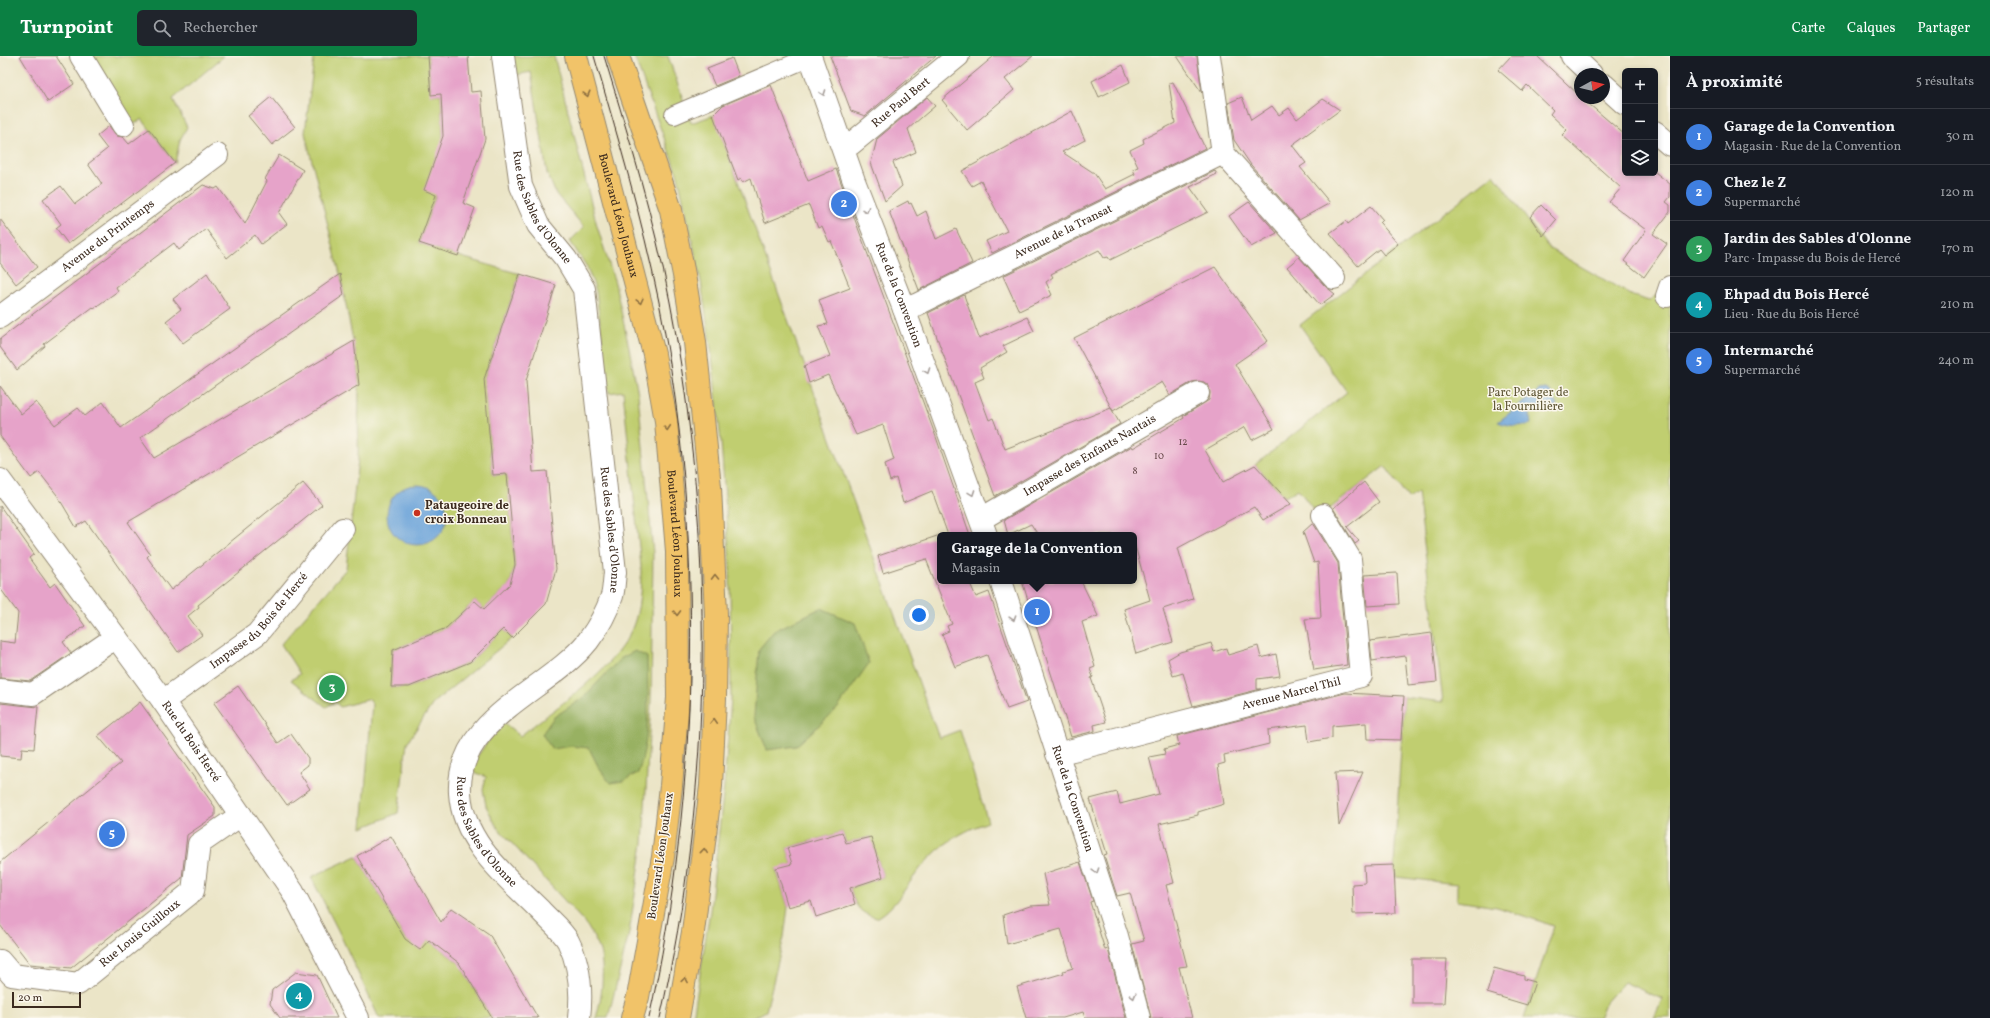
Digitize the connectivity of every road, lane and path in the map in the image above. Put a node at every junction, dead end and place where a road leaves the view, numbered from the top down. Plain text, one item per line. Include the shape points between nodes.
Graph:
1 (81, 56) edge
2 (503, 56) edge
3 (576, 56) edge
4 (618, 56) edge
5 (810, 56) edge
6 (958, 56) edge
7 (1209, 56) edge
8 (1572, 56) edge
9 (1585, 68) edge
10 (1610, 90) edge
11 (1622, 101) edge
12 (674, 115) dead end
13 (123, 125) dead end
14 (1658, 135) edge
15 (1670, 145) edge
16 (843, 148) junction
17 (1223, 153) junction
18 (216, 155) dead end
19 (1334, 278) dead end
20 (904, 309) junction
21 (0, 317) edge
22 (1198, 393) dead end
23 (0, 480) edge
24 (1323, 515) dead end
25 (984, 527) edge
26 (343, 529) dead end
27 (1002, 584) edge
28 (116, 637) junction
29 (0, 690) edge
30 (163, 701) junction
31 (1057, 754) junction
32 (241, 815) junction
33 (0, 960) edge
34 (358, 1018) edge
35 (579, 1018) edge
36 (632, 1018) edge
37 (678, 1018) edge
38 (1139, 1018) edge

1 - 13 street
2 - 35 street, Rue des Sables d'Olonne via 521,186 538,225 566,259 584,289 615,572 612,596 588,641 570,660 479,734 467,752 460,792 464,816 474,838 490,860 558,928 567,941 575,958 579,977
3 -> 36 main road, Boulevard Léon Jouhaux via 654,354 666,421 677,551 678,698 671,786 664,857
37 -> 4 main road via 696,910 711,786 716,614 713,526 695,342 672,210
5 - 12 street
5 -> 16 street, Rue de la Convention
6 - 16 street, Rue Paul Bert
7 - 17 street
8 - 9 street
10 - 11 street
14 - 15 street
16 -> 20 street, Rue de la Convention
17 - 19 street
17 - 20 street, Avenue de la Transat
18 - 21 street, Avenue du Printemps
20 -> 25 street, Rue de la Convention
22 - 25 street, Impasse des Enfants Nantais
23 - 28 street, Rue du Bois Hercé
24 - 31 street, Avenue Marcel Thil via 1350,559 1362,676
26 - 30 street, Impasse du Bois de Hercé via 257,634
27 -> 31 street, Rue de la Convention
28 - 29 street via 33,694
28 - 30 street, Rue du Bois Hercé
30 - 32 street, Rue du Bois Hercé
31 -> 38 street, Rue de la Convention via 1117,936
32 - 33 street, Rue Louis Guilloux via 199,844 193,891 78,984 12,975
32 - 34 street, Rue du Bois Hercé via 293,892

